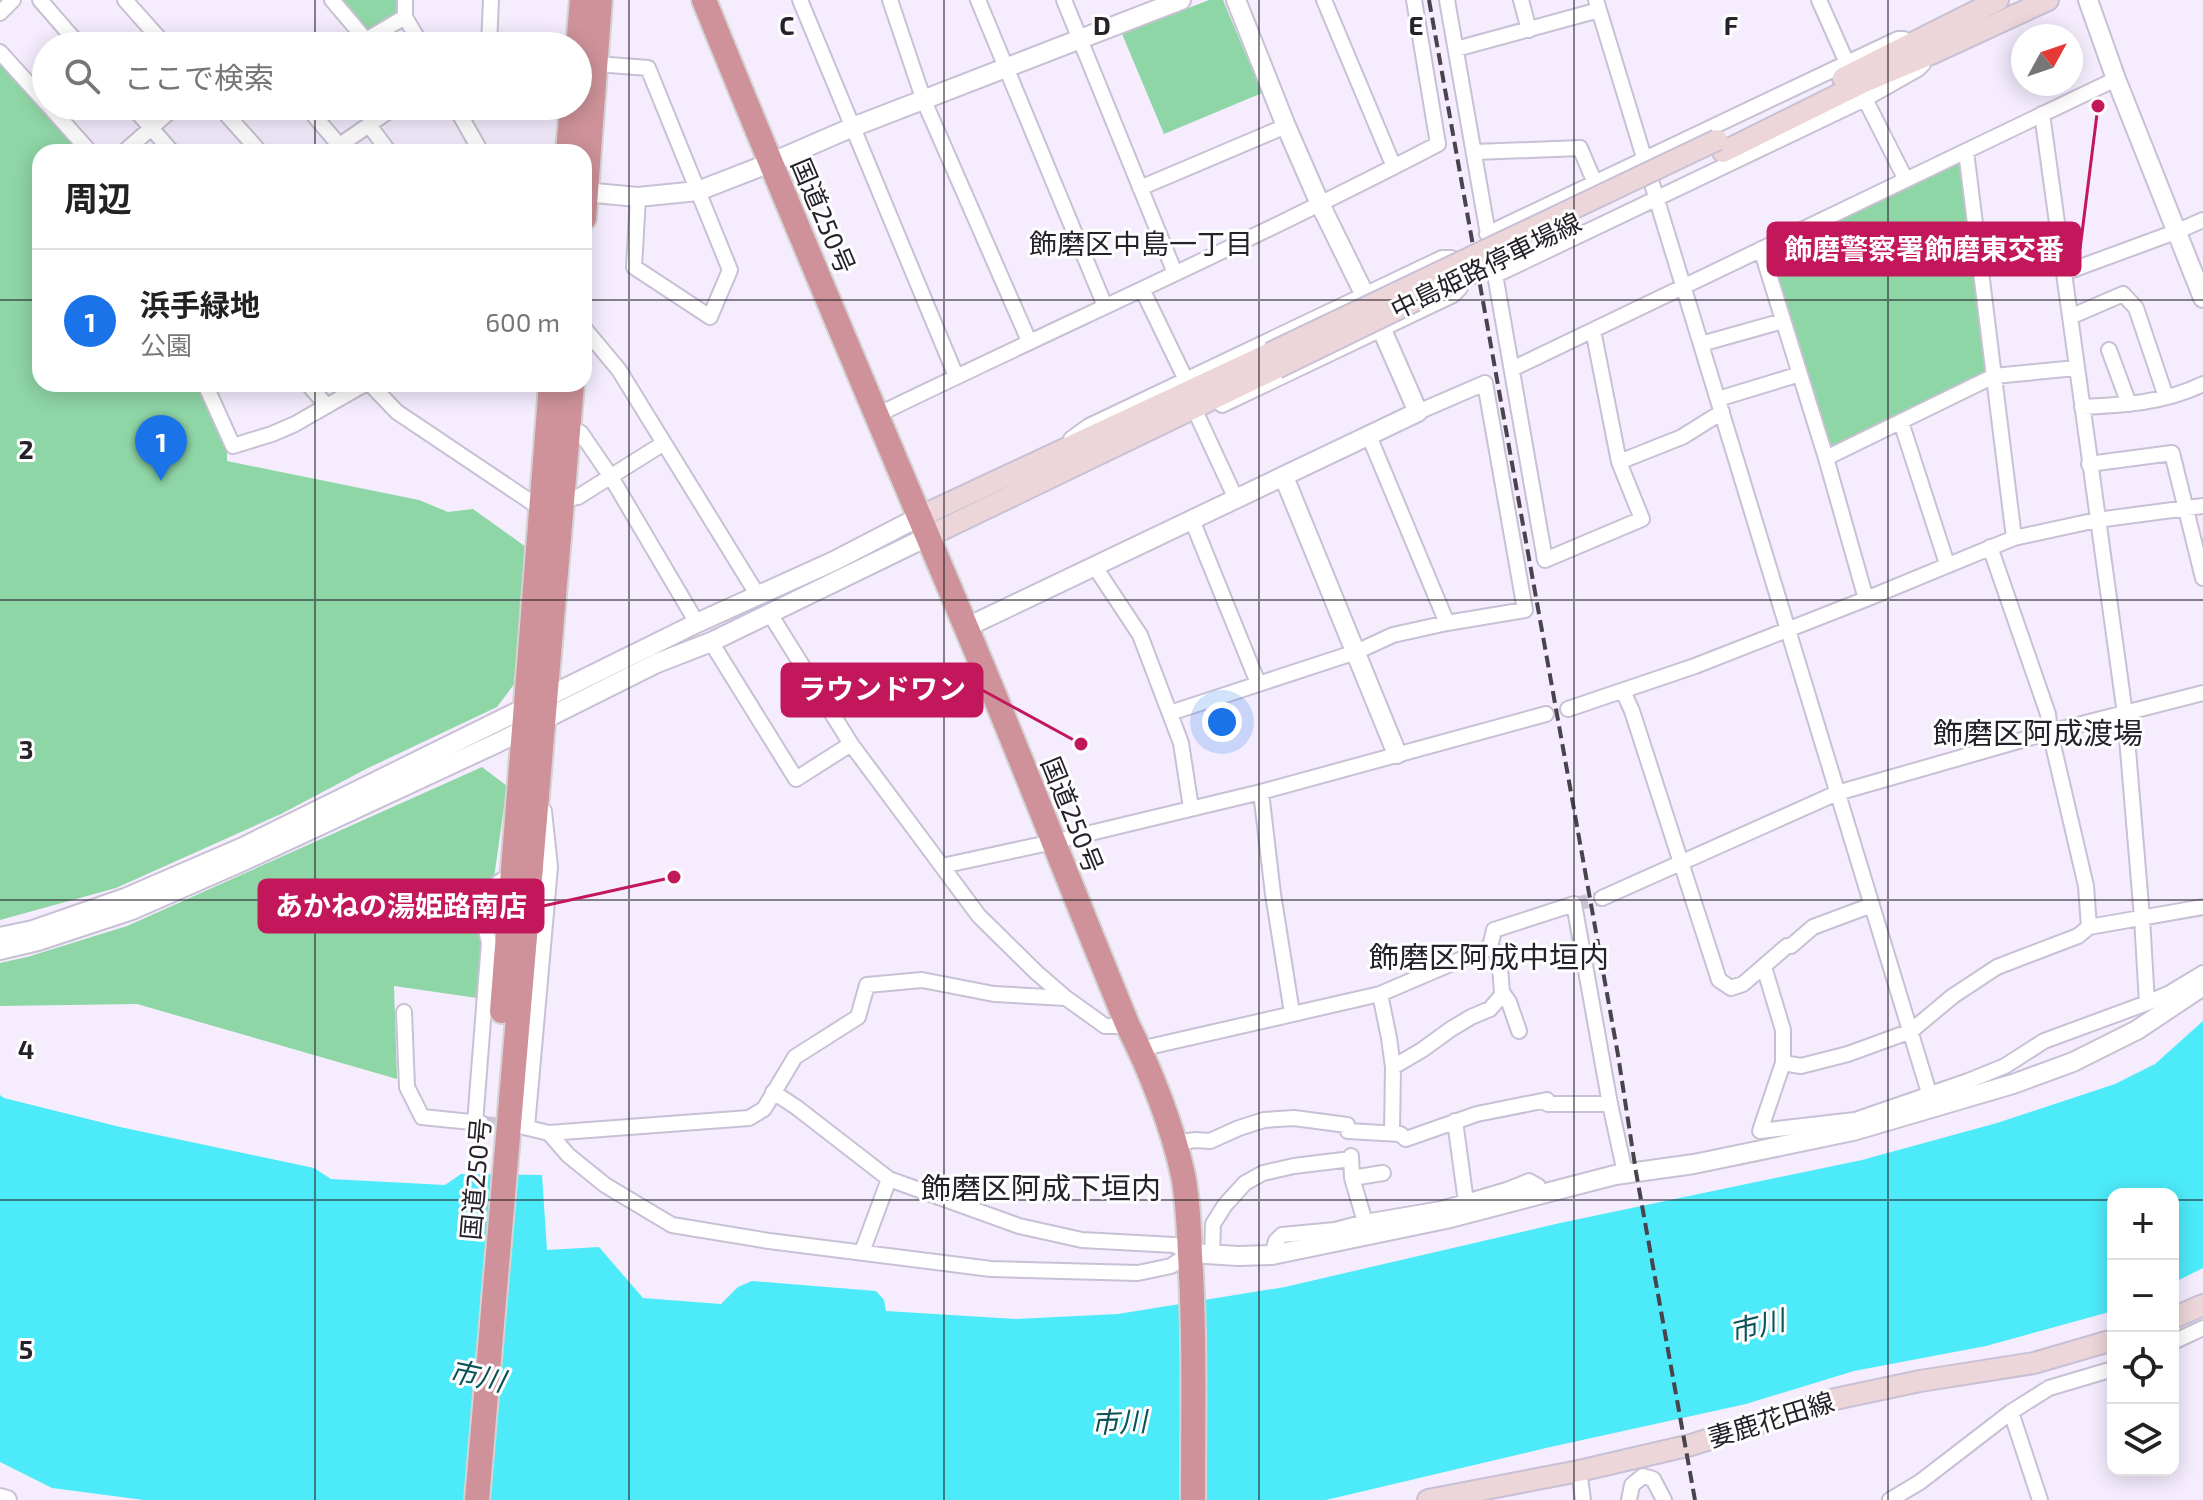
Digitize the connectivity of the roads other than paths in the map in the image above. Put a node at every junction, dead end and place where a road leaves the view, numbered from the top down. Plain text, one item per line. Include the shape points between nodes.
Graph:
1 (13, 0) edge
2 (40, 0) edge
3 (125, 0) edge
4 (332, 0) edge
5 (405, 0) edge
6 (491, 0) edge
7 (582, 0) edge
8 (600, 0) edge
9 (704, 0) edge
10 (800, 0) edge
11 (890, 0) edge
12 (978, 0) edge
13 (1064, 0) edge
14 (1181, 0) edge
15 (1236, 0) edge
16 (1324, 0) edge
17 (1414, 0) edge
18 (1447, 0) edge
19 (1521, 0) edge
20 (1819, 0) edge
21 (1998, 0) edge
22 (2048, 0) edge
23 (2088, 0) edge
24 (1597, 5) edge
25 (1149, 6) edge
26 (0, 13) edge
27 (405, 17) junction
28 (1529, 30) junction
29 (68, 32) edge
30 (154, 32) edge
31 (359, 32) edge
32 (380, 32) edge
33 (414, 32) edge
34 (490, 32) edge
35 (579, 32) edge
36 (1080, 39) junction
37 (1926, 46) junction
38 (1456, 49) junction
39 (0, 52) edge
40 (1847, 63) junction
41 (597, 64) junction
42 (1007, 68) junction
43 (2116, 79) junction
44 (32, 88) edge
45 (1865, 99) junction
46 (924, 101) junction
47 (2042, 114) junction
48 (592, 117) edge
49 (61, 120) edge
50 (144, 120) edge
51 (160, 120) edge
52 (231, 120) edge
53 (316, 120) edge
54 (376, 120) edge
55 (463, 120) edge
56 (571, 120) edge
57 (592, 120) edge
58 (369, 125) junction
59 (1286, 126) junction
60 (853, 127) junction
61 (151, 128) junction
62 (83, 144) edge
63 (133, 144) edge
64 (165, 144) edge
65 (253, 144) edge
66 (334, 144) edge
67 (345, 144) edge
68 (383, 144) edge
69 (476, 144) edge
70 (569, 144) edge
71 (590, 144) edge
72 (1966, 151) junction
73 (1475, 152) junction
74 (1643, 159) junction
75 (770, 163) junction
76 (1394, 167) junction
77 (1906, 180) junction
78 (1595, 183) junction
79 (1140, 188) junction
80 (698, 191) junction
81 (592, 193) edge
82 (638, 197) junction
83 (1656, 199) junction
84 (1320, 204) junction
85 (2203, 220) edge
86 (2178, 231) junction
87 (1487, 234) junction
88 (1761, 249) junction
89 (1175, 273) junction
90 (2064, 273) junction
91 (1496, 275) junction
92 (1684, 286) junction
93 (1142, 289) junction
94 (1366, 295) junction
95 (2203, 298) edge
96 (1105, 306) junction
97 (2070, 317) junction
98 (1783, 321) junction
99 (1382, 330) junction
100 (1593, 330) junction
101 (592, 338) edge
102 (1029, 341) junction
103 (1701, 344) junction
104 (2109, 350) dead end
105 (1273, 360) junction
106 (2076, 368) junction
107 (1512, 369) junction
108 (1800, 374) junction
109 (956, 376) junction
110 (1994, 376) junction
111 (1186, 380) junction
112 (2203, 384) edge
113 (209, 392) edge
114 (315, 392) edge
115 (352, 392) edge
116 (376, 392) edge
117 (551, 392) edge
118 (571, 392) edge
119 (2166, 397) junction
120 (2129, 404) junction
121 (1720, 405) junction
122 (327, 406) junction
123 (2082, 407) junction
124 (1418, 412) junction
125 (877, 415) junction
126 (1198, 417) junction
127 (1901, 422) junction
128 (568, 426) junction
129 (1369, 436) junction
130 (664, 443) junction
131 (1052, 454) junction
132 (1826, 458) junction
133 (1619, 462) junction
134 (2089, 464) junction
135 (1067, 468) junction
136 (611, 477) junction
137 (1284, 477) junction
138 (1236, 499) junction
139 (551, 504) junction
140 (2203, 506) edge
141 (2186, 508) junction
142 (1192, 520) junction
143 (2097, 520) junction
144 (923, 527) junction
145 (2014, 538) junction
146 (1990, 547) junction
147 (1947, 564) junction
148 (1095, 567) junction
149 (2203, 578) edge
150 (757, 594) junction
151 (1866, 599) junction
152 (770, 614) junction
153 (697, 623) junction
154 (1447, 623) junction
155 (967, 627) junction
156 (1787, 629) junction
157 (711, 642) junction
158 (1356, 652) junction
159 (1258, 683) junction
160 (1623, 691) junction
161 (2203, 693) edge
162 (1568, 709) dead end
163 (1170, 713) junction
164 (535, 714) junction
165 (1546, 714) dead end
166 (2125, 714) junction
167 (2050, 732) junction
168 (851, 744) junction
169 (1397, 754) junction
170 (1261, 792) junction
171 (1837, 793) junction
172 (1191, 808) junction
173 (1053, 842) junction
174 (1680, 862) junction
175 (942, 866) junction
176 (145, 897) junction
177 (1602, 898) tunnel mouth
178 (1872, 905) junction
179 (2203, 907) edge
180 (2142, 918) junction
181 (2089, 927) junction
182 (0, 937) edge
183 (1490, 947) junction
184 (0, 950) edge
185 (1764, 967) junction
186 (2203, 973) edge
187 (2203, 986) edge
188 (1380, 994) junction
189 (1503, 994) junction
190 (1066, 998) junction
191 (2147, 1003) junction
192 (404, 1012) dead end
193 (1292, 1013) junction
194 (1128, 1026) junction
195 (1519, 1031) dead end
196 (1911, 1031) junction
197 (1140, 1049) junction
198 (1783, 1063) junction
199 (1393, 1067) junction
200 (773, 1092) junction
201 (1930, 1096) junction
202 (1610, 1104) junction
203 (1455, 1121) junction
204 (1854, 1125) junction
205 (501, 1127) junction
206 (549, 1133) junction
207 (1392, 1133) junction
208 (1173, 1143) junction
209 (1383, 1173) dead end
210 (1625, 1173) junction
211 (1352, 1178) junction
212 (889, 1179) junction
213 (1539, 1194) junction
214 (1466, 1202) junction
215 (1365, 1222) junction
216 (862, 1252) junction
217 (1201, 1254) junction
218 (1272, 1255) junction
219 (2203, 1305) edge
220 (2179, 1315) edge
221 (2203, 1328) edge
222 (2179, 1339) edge
223 (2107, 1342) edge
224 (2107, 1371) edge
225 (2011, 1412) junction
226 (1579, 1471) junction
227 (0, 1498) edge
228 (7, 1500) edge
229 (463, 1500) edge
230 (477, 1500) edge
231 (1193, 1500) edge
232 (1428, 1500) edge
233 (1583, 1500) edge
234 (1629, 1500) edge
235 (1664, 1500) edge
236 (1890, 1500) edge
237 (2040, 1500) edge

1 - 26 street
2 - 29 street
3 - 30 street
4 - 31 street
5 - 27 street
6 - 34 street
7 - 35 highway
8 - 41 highway
9 - 75 highway, 国道250号
10 - 60 street
11 - 46 street
12 - 42 street
13 - 36 street
14 - 25 street
15 - 59 street
16 - 76 street
17 - 76 street via 1438,144
18 - 38 street
19 - 28 street
20 - 40 street
21 - 37 main road, 中島姫路停車場線
22 - 37 main road, 中島姫路停車場線
23 - 43 street
24 - 28 street
24 - 74 street
25 - 36 street
27 - 32 street
27 - 33 street
28 - 38 street
36 - 42 street
36 - 79 street
37 - 40 street via 1898,39
37 - 45 street via 1918,69
37 - 105 main road, 中島姫路停車場線, bridge via 1864,82
38 - 73 street
39 - 44 street
40 - 74 street
41 - 48 highway
41 - 80 street via 648,68
42 - 46 street
42 - 96 street
43 - 47 street
43 - 86 street
45 - 77 street
45 - 83 street
46 - 60 street
46 - 102 street
47 - 72 street
47 - 90 street
49 - 62 street
50 - 61 street
51 - 61 street
52 - 65 street
53 - 66 street
54 - 58 street
55 - 69 street
56 - 70 highway
57 - 71 highway
58 - 67 street
58 - 68 street
59 - 79 street
59 - 84 street
60 - 75 street
60 - 109 street
61 - 63 street
61 - 64 street
72 - 77 street
72 - 110 street
73 - 78 street via 1580,148
73 - 87 street
74 - 78 street
74 - 83 street
75 - 80 street
75 - 125 highway, 国道250号
76 - 84 street
77 - 88 street
78 - 87 street
79 - 89 street
80 - 82 street
80 - 82 street via 730,270 710,317 634,267
81 - 82 street
83 - 91 street
83 - 92 street
84 - 89 street
84 - 94 street
85 - 86 street
86 - 90 street
86 - 95 street
87 - 91 street
88 - 92 street
88 - 98 street
89 - 93 street
90 - 97 street
91 - 107 street
92 - 100 street
92 - 103 street
93 - 96 street
93 - 111 street
94 - 99 street
94 - 99 street via 1451,258 1460,288
94 - 111 street
96 - 102 street
97 - 106 street
97 - 119 street via 2123,294 2136,308
98 - 103 street
98 - 108 street
99 - 124 street
99 - 126 street
100 - 107 street
100 - 133 street
101 - 130 street via 619,370
102 - 109 street
103 - 121 street
104 - 120 street
105 - 131 main road, 中島姫路停車場線
105 - 135 main road, 中島姫路停車場線
106 - 110 street
106 - 123 street
107 - 133 street via 1545,560 1642,519
108 - 121 street
108 - 132 street
109 - 125 street
110 - 127 street
110 - 145 street
111 - 131 street via 1089,426
112 - 119 street
113 - 122 street via 233,446 272,434
114 - 122 street
115 - 122 street
116 - 139 street via 397,412
117 - 139 highway, 国道250号
118 - 128 highway, 国道250号
119 - 120 street
120 - 123 street
121 - 133 street via 1682,437
121 - 156 street
123 - 134 street
124 - 129 street
124 - 154 street via 1485,383 1525,610
125 - 144 highway, 国道250号
126 - 135 street via 1112,458
126 - 138 street
127 - 132 street
127 - 147 street
128 - 136 street via 581,433
128 - 139 highway, 国道250号
129 - 137 street
129 - 154 street
130 - 136 street
130 - 150 street
131 - 144 main road, 中島姫路停車場線
132 - 151 street
134 - 141 street via 2172,453
134 - 143 street
135 - 144 main road, 中島姫路停車場線
136 - 139 street via 578,497
136 - 153 street
137 - 138 street
137 - 158 street
138 - 142 street
139 - 164 highway, 国道250号
140 - 141 street
141 - 143 street
141 - 149 street
142 - 148 street
142 - 159 street
143 - 145 street
143 - 166 street
144 - 150 street
144 - 152 street
144 - 155 highway, 国道250号
145 - 146 street
146 - 147 street
146 - 167 street
147 - 151 street
148 - 155 street
148 - 163 street via 1140,635
150 - 153 street
151 - 156 street
152 - 157 street
152 - 168 street
153 - 164 street
154 - 158 street via 1393,635
155 - 173 highway, 国道250号
156 - 160 street
156 - 171 street
157 - 164 street
157 - 168 street via 796,779
158 - 159 street
158 - 169 street
159 - 163 street
160 - 162 street
160 - 174 street
161 - 166 street
163 - 172 street via 1181,743
164 - 176 street
164 - 205 highway, 国道250号 via 537,788
164 - 205 highway, 国道250号 via 511,875
165 - 169 street
166 - 167 street
166 - 180 street
167 - 171 street
167 - 181 street via 2086,886
168 - 175 street
169 - 170 street
170 - 172 street
170 - 193 street
171 - 174 street
171 - 178 street
172 - 173 street
173 - 175 street
173 - 194 highway, 国道250号
174 - 177 street
174 - 185 street via 1719,980 1731,988
175 - 190 street via 979,916
176 - 182 street
176 - 184 street via 38,941
178 - 185 street via 1813,927
178 - 196 street
179 - 180 street
180 - 181 street
180 - 191 street
181 - 196 street via 1997,967
183 - 188 street
183 - 189 street via 1497,953
183 - 202 street via 1494,930 1574,904
185 - 198 street via 1783,1030
186 - 191 street
187 - 204 street via 2137,1030 2073,1062 2013,1084
188 - 193 street
188 - 199 street
189 - 195 street
189 - 199 street via 1490,1009
190 - 194 street via 1105,1026
190 - 200 street via 994,994 922,980 867,985 858,1017 795,1057
191 - 201 street via 2044,1041 2005,1066
192 - 205 street via 407,1087 422,1117
193 - 197 street
194 - 197 highway, 国道250号
196 - 198 street via 1801,1066
196 - 201 street
197 - 208 highway, 国道250号
198 - 204 street via 1760,1131
199 - 207 street
200 - 206 street via 764,1109 749,1118
200 - 212 street
201 - 204 street
202 - 203 street via 1547,1100
202 - 210 street
203 - 207 street via 1406,1139
203 - 214 street
204 - 210 street via 1694,1164
205 - 206 street
205 - 229 highway, 国道250号
205 - 230 highway, 国道250号
206 - 216 street via 605,1185 672,1225
207 - 208 street via 1348,1131 1347,1125 1294,1118 1264,1120 1210,1141
208 - 217 highway, 国道250号
209 - 211 street
210 - 213 street
211 - 215 street
211 - 217 street via 1351,1158 1263,1173 1225,1205
212 - 216 street
212 - 217 street via 1019,1226 1082,1240 1174,1245
213 - 214 street via 1538,1186 1529,1181
213 - 218 street
214 - 215 street
215 - 218 street via 1282,1235
216 - 217 street via 991,1269 1124,1273 1171,1266
217 - 218 street
217 - 231 highway, 国道250号 via 1193,1292
219 - 220 main road
221 - 222 street
223 - 226 main road, 妻鹿花田線 via 2034,1363 1835,1399 1691,1445
224 - 225 street via 2049,1388
225 - 236 street
225 - 237 street
226 - 232 main road, 妻鹿花田線
226 - 233 street
227 - 228 street
234 - 235 street via 1632,1485 1643,1476 1653,1479

